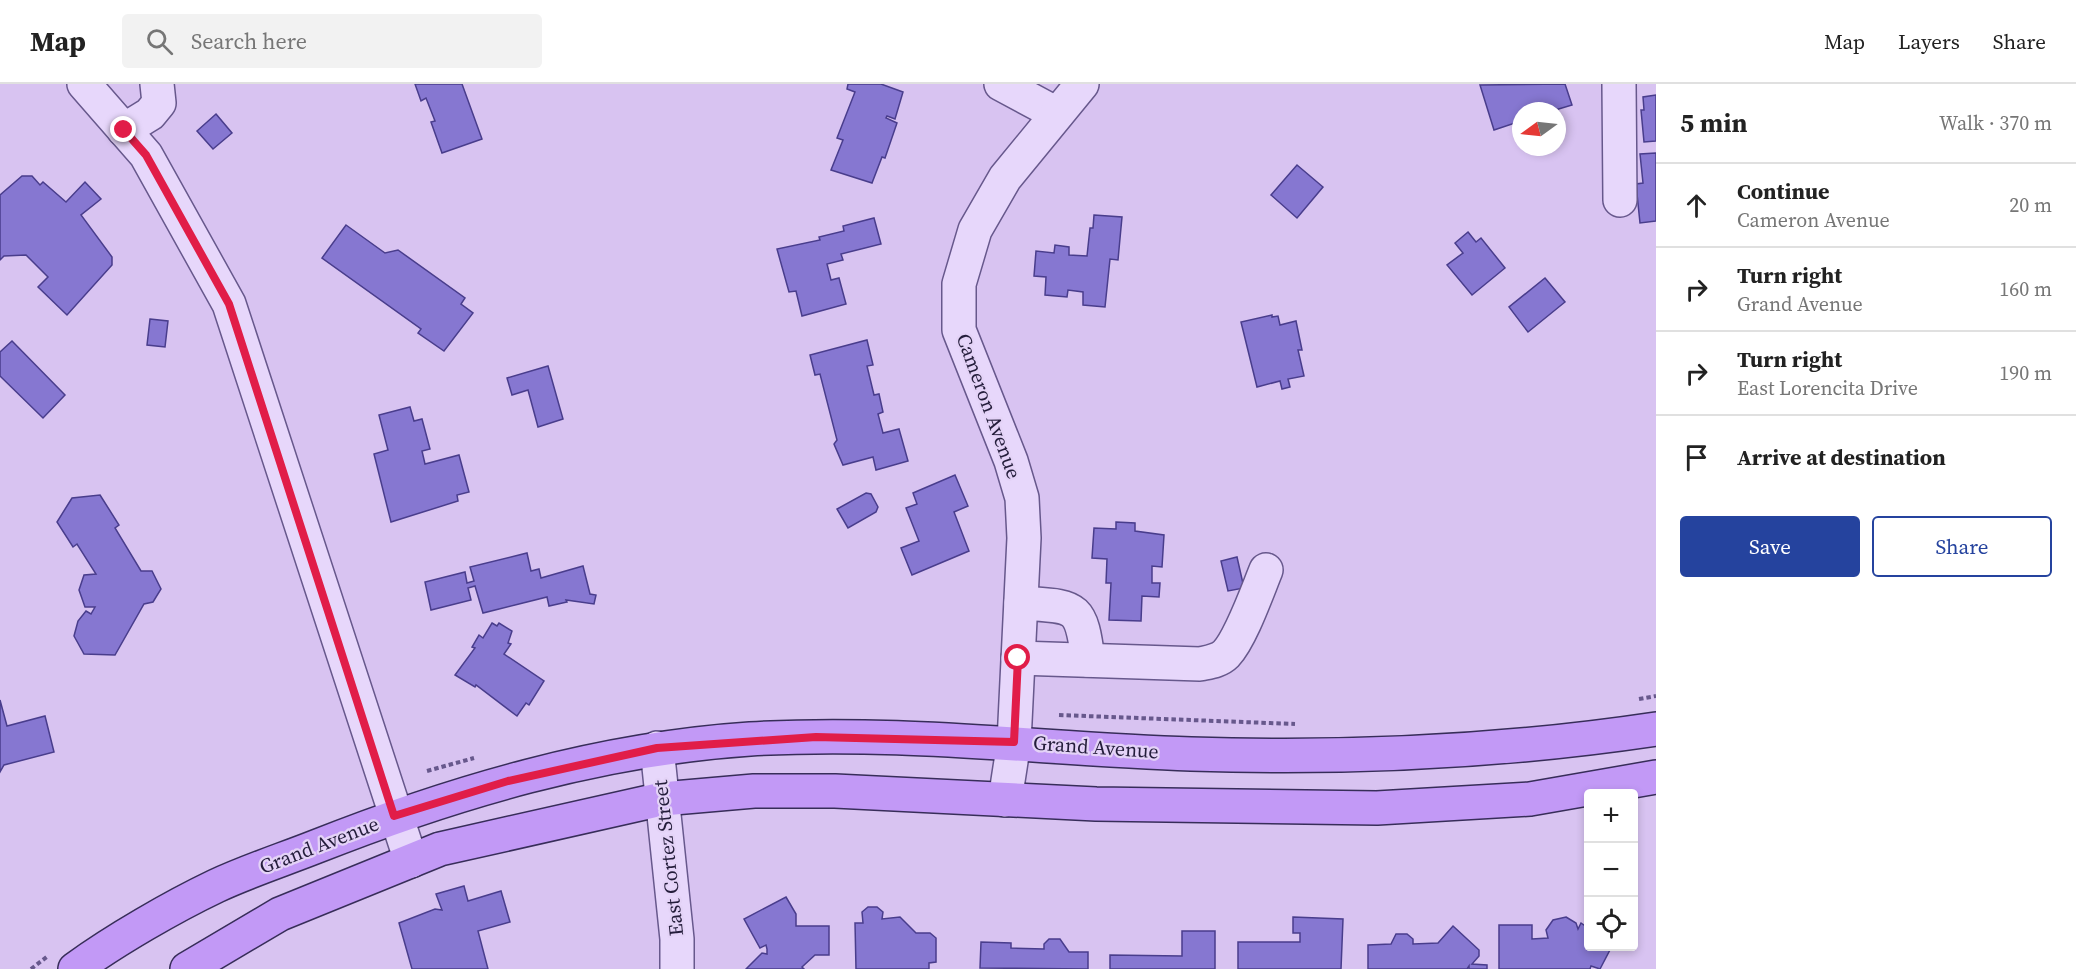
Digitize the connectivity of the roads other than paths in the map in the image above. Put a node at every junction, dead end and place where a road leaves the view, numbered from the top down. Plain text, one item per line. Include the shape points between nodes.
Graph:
1 (84, 84) edge
2 (157, 84) edge
3 (1001, 84) edge
4 (1082, 84) edge
5 (1619, 84) edge
6 (1057, 114) junction
7 (124, 130) junction
8 (1620, 200) dead end
9 (1266, 570) dead end
10 (1021, 603) junction
11 (1018, 658) junction
12 (1088, 660) junction
13 (1656, 729) edge
14 (1014, 742) junction
15 (657, 748) junction
16 (1656, 777) edge
17 (662, 798) junction
18 (1005, 800) junction
19 (394, 816) junction
20 (411, 861) junction
21 (75, 969) edge
22 (187, 969) edge
23 (677, 969) edge

1 - 7 street
2 - 7 street via 159,103 150,114
3 - 6 street
4 - 6 street, Cameron Avenue
5 - 8 street
6 - 10 street, Cameron Avenue via 999,188 975,230 959,284 959,330 1022,498
7 - 19 street via 146,155 229,304
9 - 12 street via 1248,614 1226,654 1216,661 1200,664
10 - 11 street, Cameron Avenue
10 - 12 street via 1067,608 1077,614 1084,625
11 - 12 street
11 - 14 street, Cameron Avenue
13 - 14 main road, Grand Avenue via 1567,742 1404,754 1191,753
14 - 15 main road, Grand Avenue via 816,737
14 - 18 street, Cameron Avenue
15 - 17 street, East Cortez Street
15 - 19 main road, Grand Avenue via 508,781
16 - 18 main road via 1530,799 1377,808
17 - 18 main road via 754,791 835,791
17 - 20 main road via 440,849
17 - 23 street, East Cortez Street
19 - 20 street
19 - 21 main road, Grand Avenue via 216,886
20 - 22 main road via 280,914

